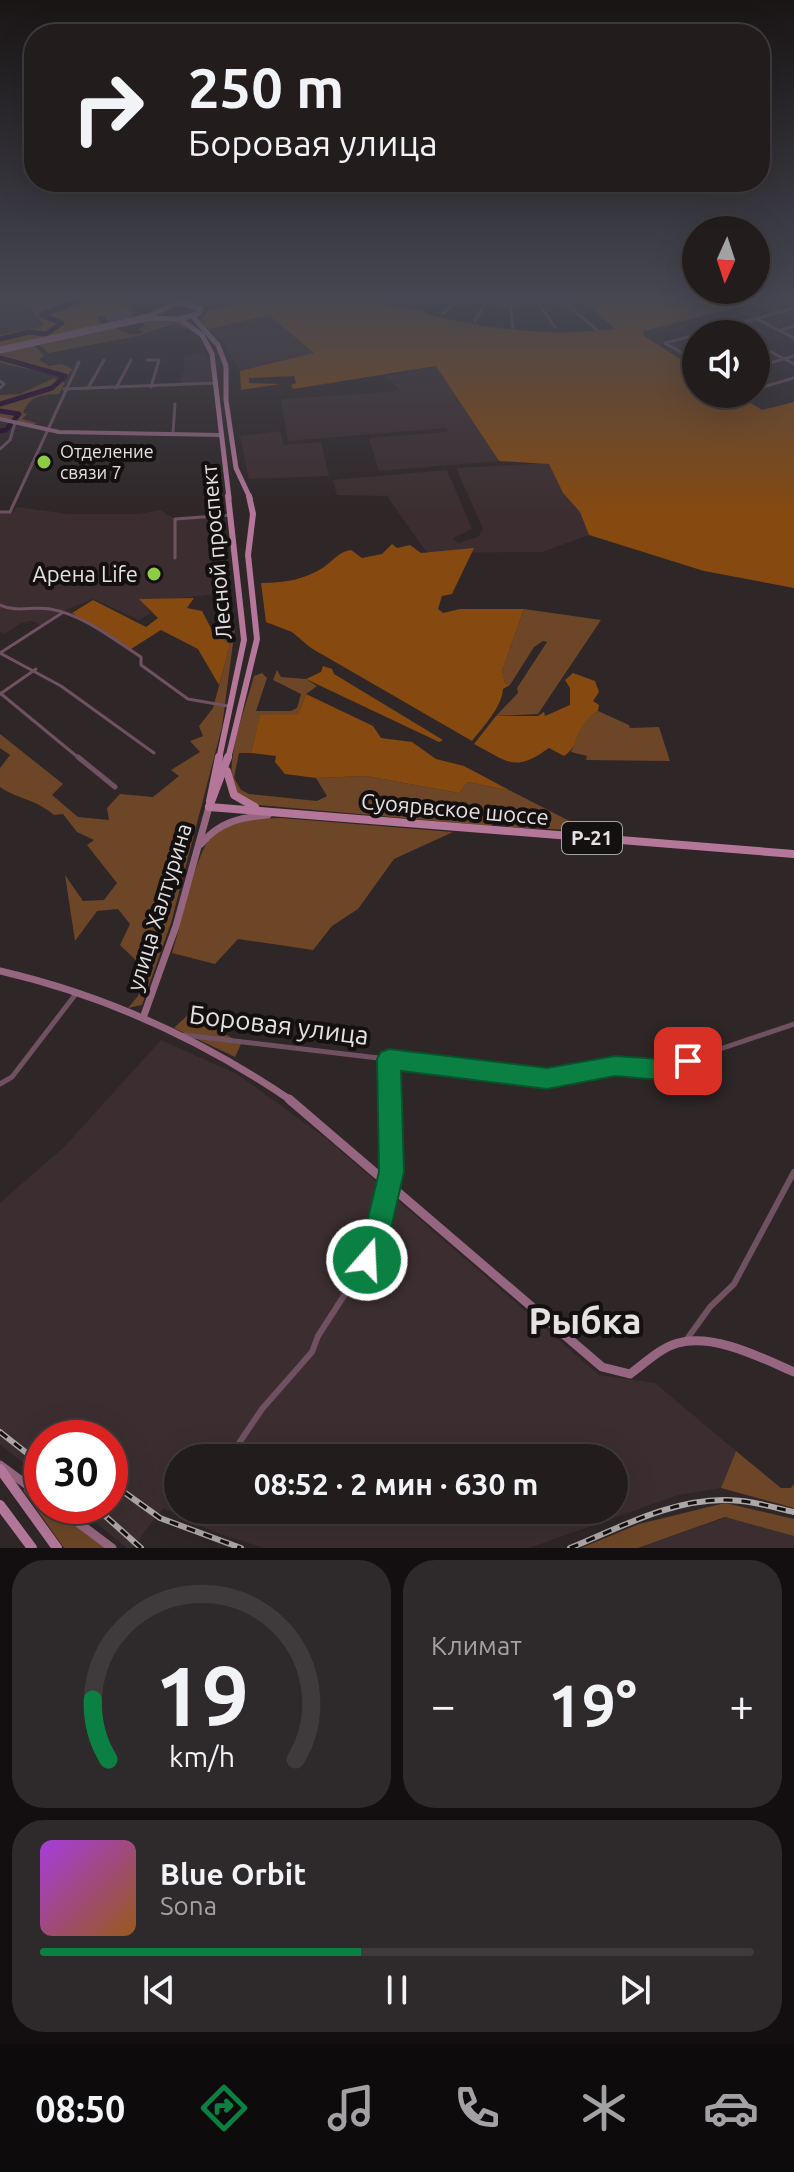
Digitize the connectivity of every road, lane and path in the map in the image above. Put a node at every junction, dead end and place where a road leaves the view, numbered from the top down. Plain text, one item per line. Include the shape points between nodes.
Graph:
1 (74, 371) edge
2 (98, 371) edge
3 (125, 371) edge
4 (156, 371) edge
5 (218, 371) edge
6 (226, 371) edge
7 (794, 378) edge
8 (0, 381) edge
9 (217, 383) junction
10 (770, 385) edge
11 (151, 387) junction
12 (0, 388) edge
13 (88, 388) junction
14 (116, 388) junction
15 (64, 389) junction
16 (175, 404) dead end
17 (228, 414) junction
18 (220, 415) junction
19 (0, 419) edge
20 (15, 424) junction
21 (22, 424) junction
22 (46, 430) junction
23 (173, 432) junction
24 (13, 434) junction
25 (222, 435) junction
26 (0, 449) edge
27 (236, 468) junction
28 (226, 469) junction
29 (249, 495) junction
30 (230, 497) junction
31 (0, 512) edge
32 (231, 515) junction
33 (252, 534) junction
34 (235, 535) junction
35 (175, 558) dead end
36 (0, 605) edge
37 (65, 612) junction
38 (254, 614) junction
39 (242, 616) junction
40 (0, 653) edge
41 (36, 669) junction
42 (0, 694) edge
43 (228, 706) junction
44 (154, 753) dead end
45 (226, 767) junction
46 (115, 787) dead end
47 (209, 807) junction
48 (285, 813) junction
49 (196, 850) junction
50 (794, 854) edge
51 (0, 971) edge
52 (75, 995) junction
53 (143, 1018) junction
54 (794, 1024) edge
55 (181, 1035) junction
56 (389, 1059) junction
57 (0, 1084) edge
58 (794, 1172) edge
59 (390, 1187) junction
60 (686, 1341) junction
61 (794, 1372) edge
62 (238, 1444) edge
63 (0, 1467) edge
64 (24, 1484) edge
65 (0, 1505) edge
66 (80, 1524) edge
67 (32, 1548) edge
68 (57, 1548) edge
69 (112, 1548) edge

1 - 15 street
2 - 13 street
3 - 14 street
4 - 11 street
5 - 9 main road, Лесной проспект
6 - 17 main road, Лесной проспект
7 - 10 street
8 - 12 street
9 - 11 street
9 - 18 main road, Лесной проспект
11 - 14 street
13 - 14 street
13 - 15 street
15 - 22 street
16 - 23 street
17 - 18 main road
17 - 27 main road, Лесной проспект
18 - 25 main road, Лесной проспект
19 - 20 main road
20 - 21 main road
20 - 24 street
21 - 22 main road
21 - 24 street
22 - 23 main road
22 - 31 street via 14,505 10,512
23 - 25 main road
24 - 26 street
25 - 28 main road, Лесной проспект
27 - 28 main road
27 - 29 main road, Лесной проспект
28 - 30 main road, Лесной проспект
29 - 30 main road
29 - 33 main road, Лесной проспект
30 - 32 main road, Лесной проспект
32 - 34 main road, Лесной проспект
32 - 35 street via 178,517 173,522
33 - 34 main road
33 - 38 main road, Лесной проспект via 248,555
34 - 39 main road, Лесной проспект
36 - 37 street via 15,612 30,606
37 - 40 street
37 - 43 street via 141,657 141,665 188,699
38 - 39 main road
38 - 45 main road, Лесной проспект via 257,639
39 - 43 main road, Лесной проспект via 242,655
40 - 41 street
41 - 42 street
41 - 44 street
42 - 46 street
43 - 47 main road, Лесной проспект
45 - 47 main road, Лесной проспект
45 - 48 main road via 227,783 238,800
47 - 48 main road, Суоярвское шоссе
47 - 49 main road, улица Халтурина
48 - 49 main road via 231,821 206,836
48 - 50 main road, Суоярвское шоссе / Р-21
49 - 53 main road, улица Халтурина
51 - 52 main road, Боровая улица
52 - 53 main road, Боровая улица
52 - 57 street via 12,1077
53 - 55 main road, Боровая улица
54 - 56 street, Боровая улица via 661,1069 615,1066 573,1076 523,1078
55 - 56 street, Боровая улица
55 - 59 main road via 302,1107
56 - 59 street
58 - 60 street via 734,1284
59 - 60 main road via 602,1367 630,1374
59 - 62 street via 367,1260 312,1352
60 - 61 main road via 729,1349
63 - 64 main road
63 - 68 main road
65 - 67 main road
66 - 69 main road

